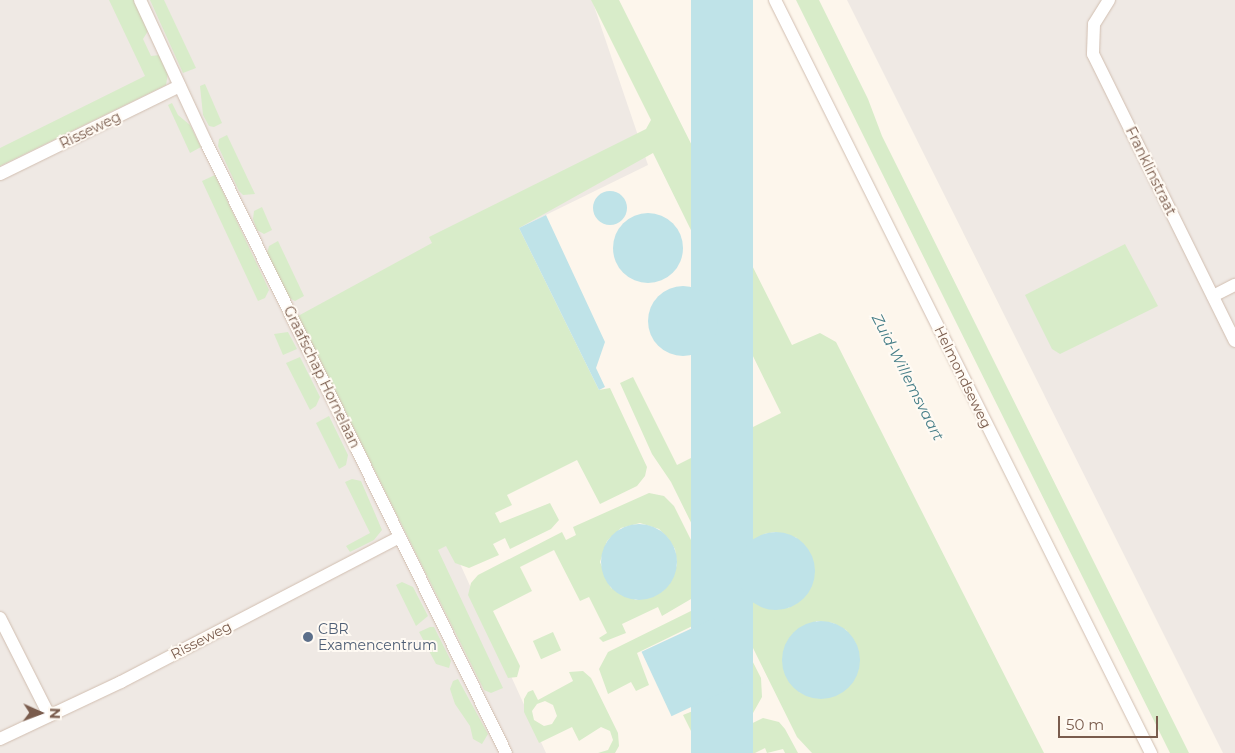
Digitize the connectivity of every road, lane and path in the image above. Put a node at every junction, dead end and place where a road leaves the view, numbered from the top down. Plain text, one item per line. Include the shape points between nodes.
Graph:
1 (140, 0) edge
2 (776, 0) edge
3 (1109, 0) edge
4 (180, 86) junction
5 (0, 174) edge
6 (1235, 285) edge
7 (1212, 296) junction
8 (1235, 340) edge
9 (400, 537) junction
10 (0, 618) edge
11 (49, 715) junction
12 (0, 739) edge
13 (506, 753) edge
14 (1151, 753) edge

1 - 4 street, Graafschap Hornelaan
2 - 14 street, Helmondseweg
3 - 7 street, Franklinstraat via 1094,24 1093,54
4 - 5 street, Risseweg
4 - 9 street, Graafschap Hornelaan
6 - 7 street
7 - 8 street, Franklinstraat
9 - 11 street, Risseweg via 121,682
9 - 13 street, Graafschap Hornelaan
10 - 11 street
11 - 12 street, Risseweg

